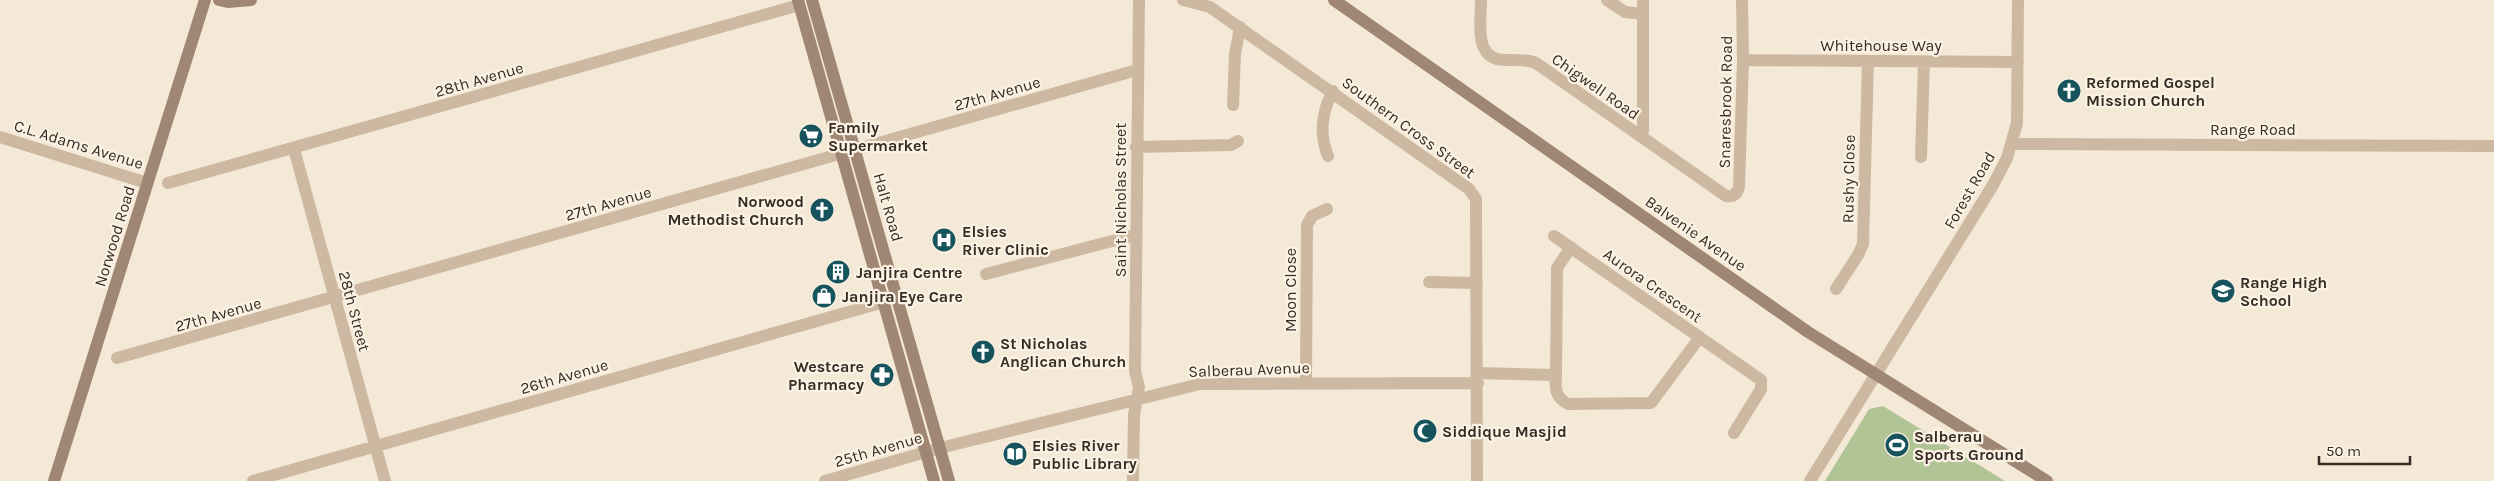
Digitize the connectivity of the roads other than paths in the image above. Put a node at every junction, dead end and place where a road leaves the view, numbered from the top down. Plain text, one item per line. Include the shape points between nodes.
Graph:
1 (205, 0) edge
2 (219, 0) edge
3 (251, 0) edge
4 (1139, 0) edge
5 (1150, 0) edge
6 (1183, 0) edge
7 (1334, 0) edge
8 (1481, 0) edge
9 (1607, 0) edge
10 (1643, 0) edge
11 (1742, 0) edge
12 (2018, 0) edge
13 (816, 1) edge
14 (798, 3) edge
15 (1643, 14) junction
16 (1240, 27) junction
17 (1743, 60) junction
18 (1868, 61) junction
19 (1924, 62) junction
20 (2018, 62) junction
21 (1137, 70) junction
22 (1332, 91) junction
23 (1233, 105) dead end
24 (1640, 136) junction
25 (0, 137) edge
26 (1238, 141) dead end
27 (2012, 144) junction
28 (2494, 146) edge
29 (1136, 147) junction
30 (294, 149) junction
31 (855, 150) junction
32 (842, 154) junction
33 (1328, 156) dead end
34 (1921, 157) dead end
35 (147, 183) junction
36 (168, 183) dead end
37 (1726, 196) joint
38 (1327, 209) dead end
39 (1136, 235) junction
40 (1554, 236) dead end
41 (1571, 248) junction
42 (986, 274) dead end
43 (1429, 282) dead end
44 (1477, 283) junction
45 (1836, 289) dead end
46 (335, 298) junction
47 (884, 302) junction
48 (1700, 337) junction
49 (117, 358) dead end
50 (1875, 374) junction
51 (1556, 375) junction
52 (1477, 378) junction
53 (1306, 383) junction
54 (1136, 399) junction
55 (1734, 433) dead end
56 (376, 446) junction
57 (940, 448) junction
58 (926, 453) junction
59 (54, 481) edge
60 (253, 481) edge
61 (385, 481) edge
62 (825, 481) edge
63 (934, 481) edge
64 (949, 481) edge
65 (1133, 481) edge
66 (1477, 481) edge
67 (1810, 481) edge
68 (2046, 481) edge

1 - 35 street, Norwood Road
2 - 3 street
4 - 5 street
4 - 21 street, Saint Nicholas Street
6 - 16 street, Southern Cross Street via 1210,7
7 - 50 street, Balvenie Avenue via 1800,326
8 - 24 street, Chigwell Road via 1481,43 1487,54 1499,60 1536,63
9 - 15 street via 1625,12
10 - 15 street
11 - 17 street, Snaresbrook Road
12 - 20 street, Forest Road
13 - 31 street, Halt Road
14 - 30 street, 28th Avenue
14 - 32 street, Halt Road
15 - 24 street via 1643,131
16 - 22 street, Southern Cross Street
16 - 23 street via 1235,54
17 - 18 street, Whitehouse Way
17 - 37 street, Snaresbrook Road via 1739,187 1734,195
18 - 19 street, Whitehouse Way
18 - 45 street, Rushy Close via 1863,244
19 - 20 street, Whitehouse Way
19 - 34 street
20 - 27 street, Forest Road via 2017,123
21 - 29 street, Saint Nicholas Street
21 - 31 street, 27th Avenue
22 - 33 street via 1324,107 1322,142
22 - 44 street, Southern Cross Street via 1469,189 1476,198
24 - 37 street, Chigwell Road
25 - 35 street, C.L. Adams Avenue
26 - 29 street via 1231,145
27 - 28 street, Range Road
27 - 50 street, Forest Road via 1993,185
29 - 39 street, Saint Nicholas Street
30 - 36 street, 28th Avenue
30 - 46 street, 28th Street
31 - 32 street, 27th Avenue
31 - 57 street, Halt Road
32 - 46 street, 27th Avenue
32 - 47 street, Halt Road
35 - 59 street, Norwood Road
38 - 53 street, Moon Close via 1312,216 1306,226
39 - 42 street
39 - 54 street, Saint Nicholas Street via 1135,371 1139,386
40 - 41 street, Aurora Crescent
41 - 48 street, Aurora Crescent
41 - 51 street, Aurora Crescent via 1557,268
43 - 44 street
44 - 52 street, Southern Cross Street
46 - 49 street, 27th Avenue
46 - 56 street, 28th Street
47 - 56 street, 26th Avenue
47 - 58 street, Halt Road
48 - 51 street, Aurora Crescent via 1651,403 1568,404 1560,400 1556,391
48 - 55 street via 1760,380 1761,389
50 - 67 street, Forest Road
50 - 68 street, Balvenie Avenue
51 - 52 street
52 - 53 street, Salberau Avenue
52 - 66 street, Southern Cross Street
53 - 54 street, Salberau Avenue via 1200,384
54 - 57 street, Salberau Avenue
54 - 65 street, Saint Nicholas Street
56 - 60 street, 26th Avenue
56 - 61 street, 28th Street
57 - 58 street, 25th Avenue
57 - 64 street, Halt Road
58 - 62 street, 25th Avenue
58 - 63 street, Halt Road

